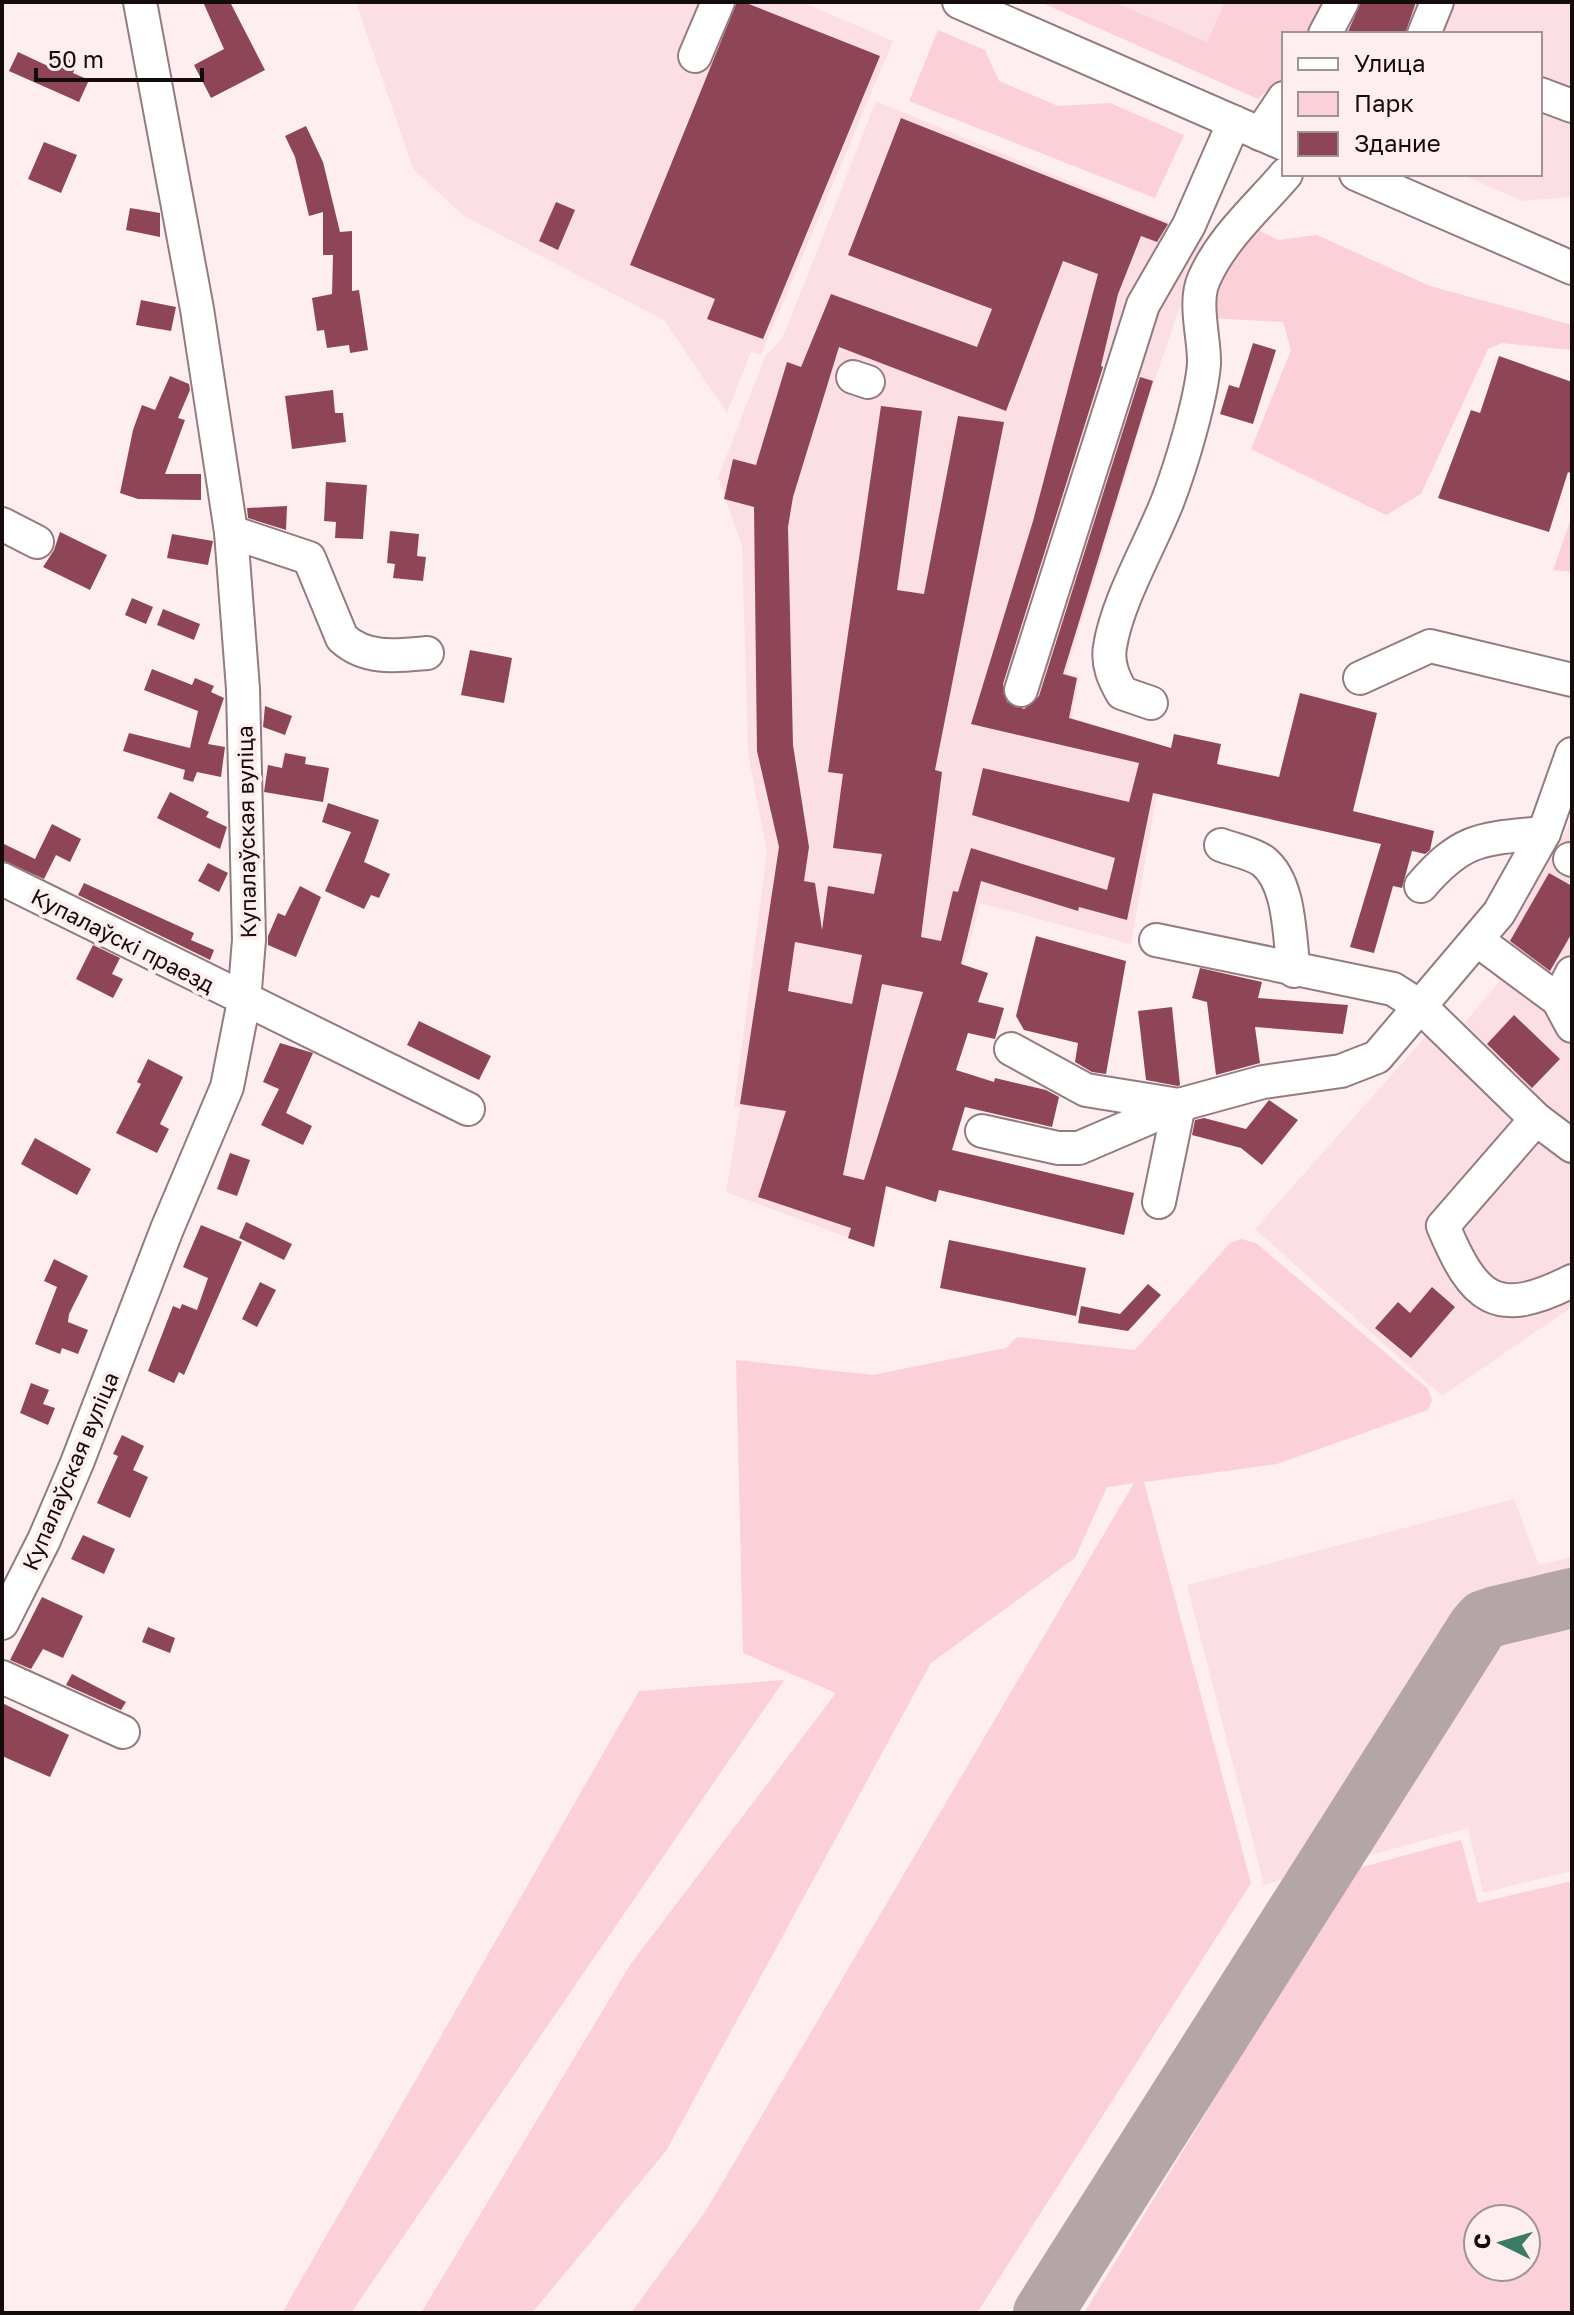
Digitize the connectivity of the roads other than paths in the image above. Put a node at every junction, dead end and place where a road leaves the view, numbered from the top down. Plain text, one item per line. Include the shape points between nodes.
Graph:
1 (140, 2) edge
2 (718, 2) edge
3 (959, 2) edge
4 (1342, 2) edge
5 (1437, 2) edge
6 (1326, 32) edge
7 (1425, 32) edge
8 (695, 56) dead end
9 (1542, 95) edge
10 (1282, 101) edge
11 (1572, 106) edge
12 (1259, 133) edge
13 (1284, 176) edge
14 (1364, 176) edge
15 (1572, 268) edge
16 (2, 524) edge
17 (231, 532) junction
18 (37, 542) dead end
19 (427, 653) dead end
20 (1360, 678) dead end
21 (1572, 680) edge
22 (1021, 690) dead end
23 (1151, 703) dead end
24 (1572, 754) edge
25 (1544, 833) junction
26 (1221, 845) dead end
27 (2, 879) edge
28 (1421, 886) dead end
29 (1156, 940) dead end
30 (1477, 940) junction
31 (1294, 971) junction
32 (1567, 1000) edge
33 (244, 1001) junction
34 (1421, 1007) junction
35 (1011, 1049) dead end
36 (1179, 1105) junction
37 (468, 1109) dead end
38 (1536, 1119) junction
39 (982, 1131) dead end
40 (1572, 1146) edge
41 (1159, 1202) dead end
42 (1572, 1281) edge
43 (2, 1623) edge
44 (2, 1677) edge
45 (123, 1732) dead end

1 - 17 street, Купалаўская вуліца via 197,309
2 - 8 street
3 - 12 street
4 - 6 street
5 - 7 street
9 - 11 street
10 - 12 street
12 - 22 street via 1189,225 1143,305
13 - 23 street via 1241,223 1202,284 1204,366 1185,444 1110,648 1112,675 1122,693
14 - 15 street
16 - 18 street
17 - 19 street via 309,558 342,638 352,647 389,657
17 - 33 street, Купалаўская вуліца via 243,689 249,940
20 - 21 street via 1430,646
24 - 25 street
25 - 28 street via 1467,844 1445,858
25 - 30 street via 1499,913
26 - 31 street via 1261,859 1272,870 1281,888
27 - 33 street, Купалаўскі праезд
29 - 31 street
30 - 32 street
30 - 34 street
31 - 34 street via 1393,989
33 - 37 street, Купалаўскі праезд via 279,1013
33 - 43 street, Купалаўская вуліца via 227,1087 77,1463
34 - 36 street via 1377,1057 1341,1071 1263,1082
34 - 38 street
35 - 36 street via 1086,1090
36 - 39 street via 1079,1148
36 - 41 street
38 - 40 street
38 - 42 street via 1443,1226 1461,1268 1483,1293 1509,1300 1538,1298
44 - 45 street

